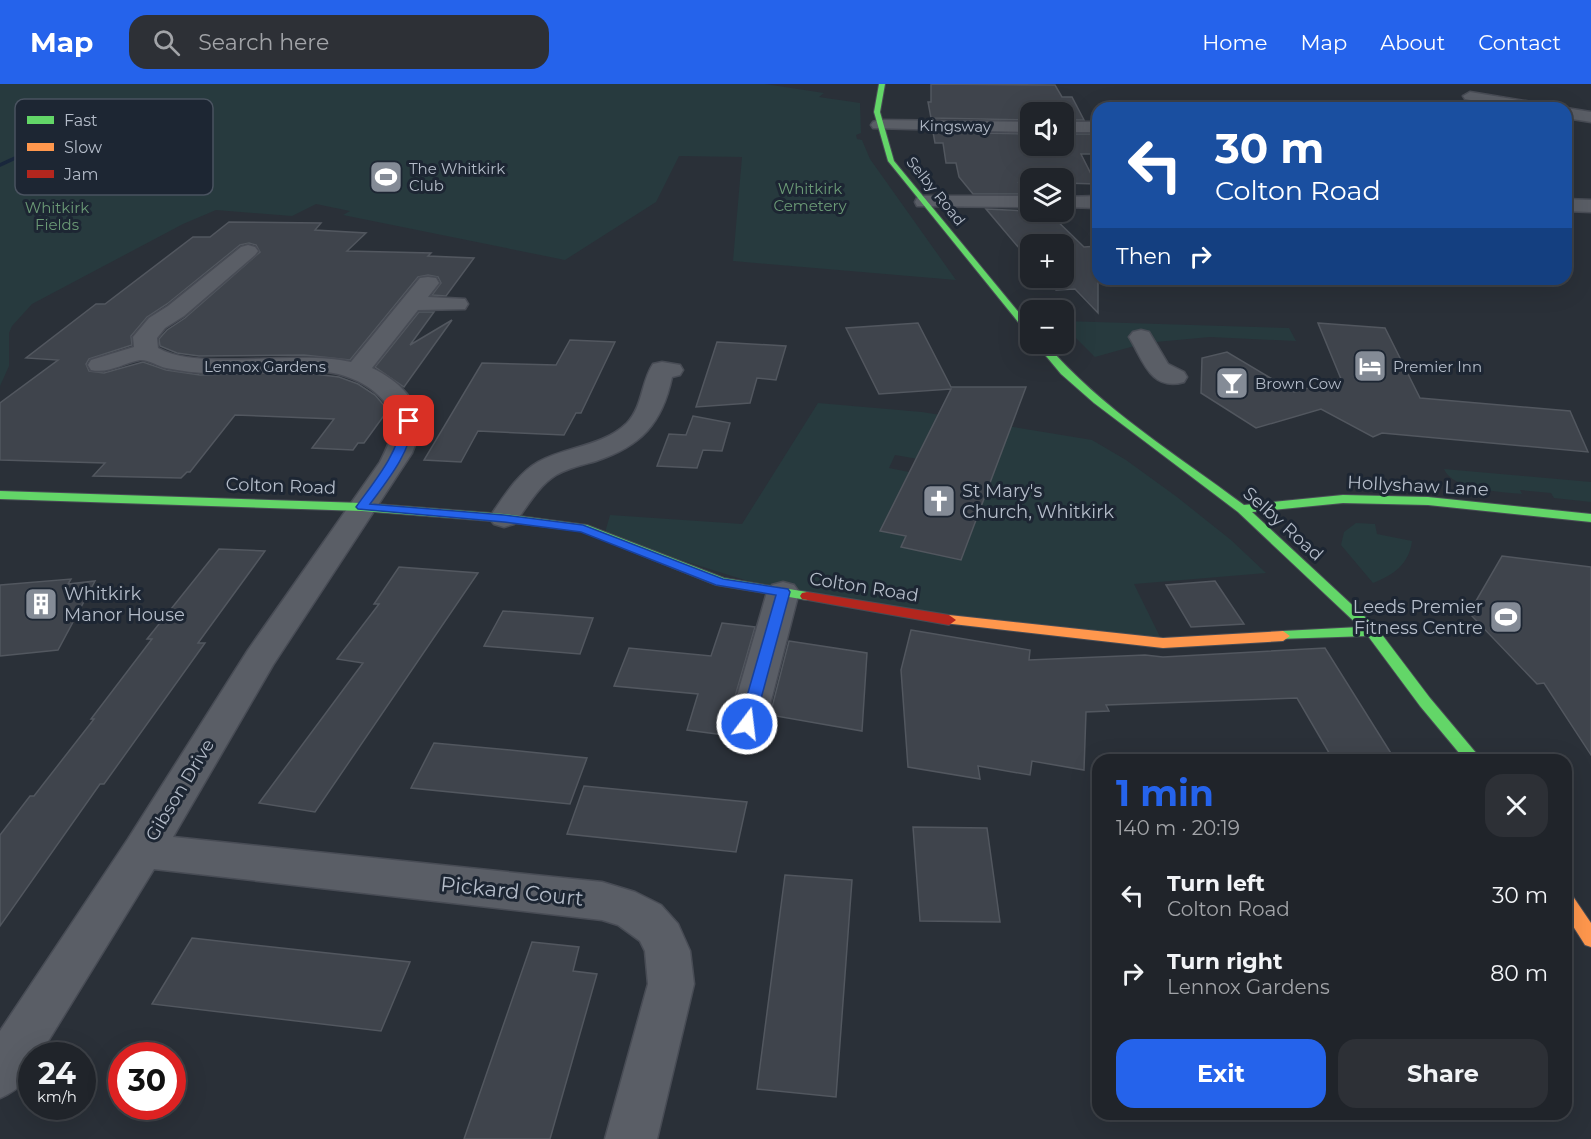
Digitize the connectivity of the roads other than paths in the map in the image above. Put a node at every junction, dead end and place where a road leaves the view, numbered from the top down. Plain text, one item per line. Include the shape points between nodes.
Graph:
1 (882, 84) edge
2 (1485, 84) edge
3 (1489, 102) edge
4 (1572, 114) edge
5 (1591, 117) edge
6 (879, 125) junction
7 (1020, 127) edge
8 (1074, 127) edge
9 (1092, 127) edge
10 (924, 202) junction
11 (1020, 202) edge
12 (1074, 202) edge
13 (1092, 202) edge
14 (1572, 205) edge
15 (1591, 206) edge
16 (248, 251) dead end
17 (428, 283) dead end
18 (413, 303) junction
19 (457, 304) dead end
20 (1020, 319) edge
21 (1141, 337) dead end
22 (146, 351) junction
23 (1050, 354) edge
24 (100, 365) dead end
25 (357, 370) junction
26 (671, 370) dead end
27 (1175, 377) dead end
28 (0, 495) edge
29 (362, 507) junction
30 (1242, 509) junction
31 (504, 518) junction
32 (1591, 518) edge
33 (783, 592) junction
34 (1372, 631) junction
35 (747, 724) dead end
36 (1469, 754) edge
37 (143, 851) junction
38 (1572, 909) edge
39 (1591, 939) edge
40 (0, 1074) edge
41 (631, 1139) edge

1 - 6 main road, Selby Road
2 - 3 street via 1465,99
4 - 5 street
6 - 7 street, Kingsway
6 - 10 main road, Selby Road via 891,161
8 - 9 street
10 - 11 street
10 - 20 main road, Selby Road
12 - 13 street
14 - 15 street
16 - 22 street via 157,323 145,337
17 - 18 street
18 - 19 street
18 - 25 street
21 - 27 street via 1156,367
22 - 24 street
22 - 25 street, Lennox Gardens via 165,361 199,366 313,365
23 - 30 main road, Selby Road via 1098,401
25 - 29 street, Lennox Gardens via 395,397 409,421 406,440 394,463
26 - 31 street via 662,369 649,414 638,428 617,442 542,471
28 - 29 main road, Colton Road
29 - 31 main road, Colton Road
29 - 37 street, Gibson Drive via 260,658
30 - 32 main road, Hollyshaw Lane via 1343,499 1428,501
30 - 34 main road, Selby Road
31 - 33 main road, Colton Road via 583,528 721,582
33 - 34 main road, Colton Road via 958,621 1163,643
33 - 35 street
34 - 36 main road, Selby Road
37 - 40 street, Gibson Drive
37 - 41 street, Pickard Court via 602,901 626,907 647,919 662,937 671,959 671,984
38 - 39 main road

